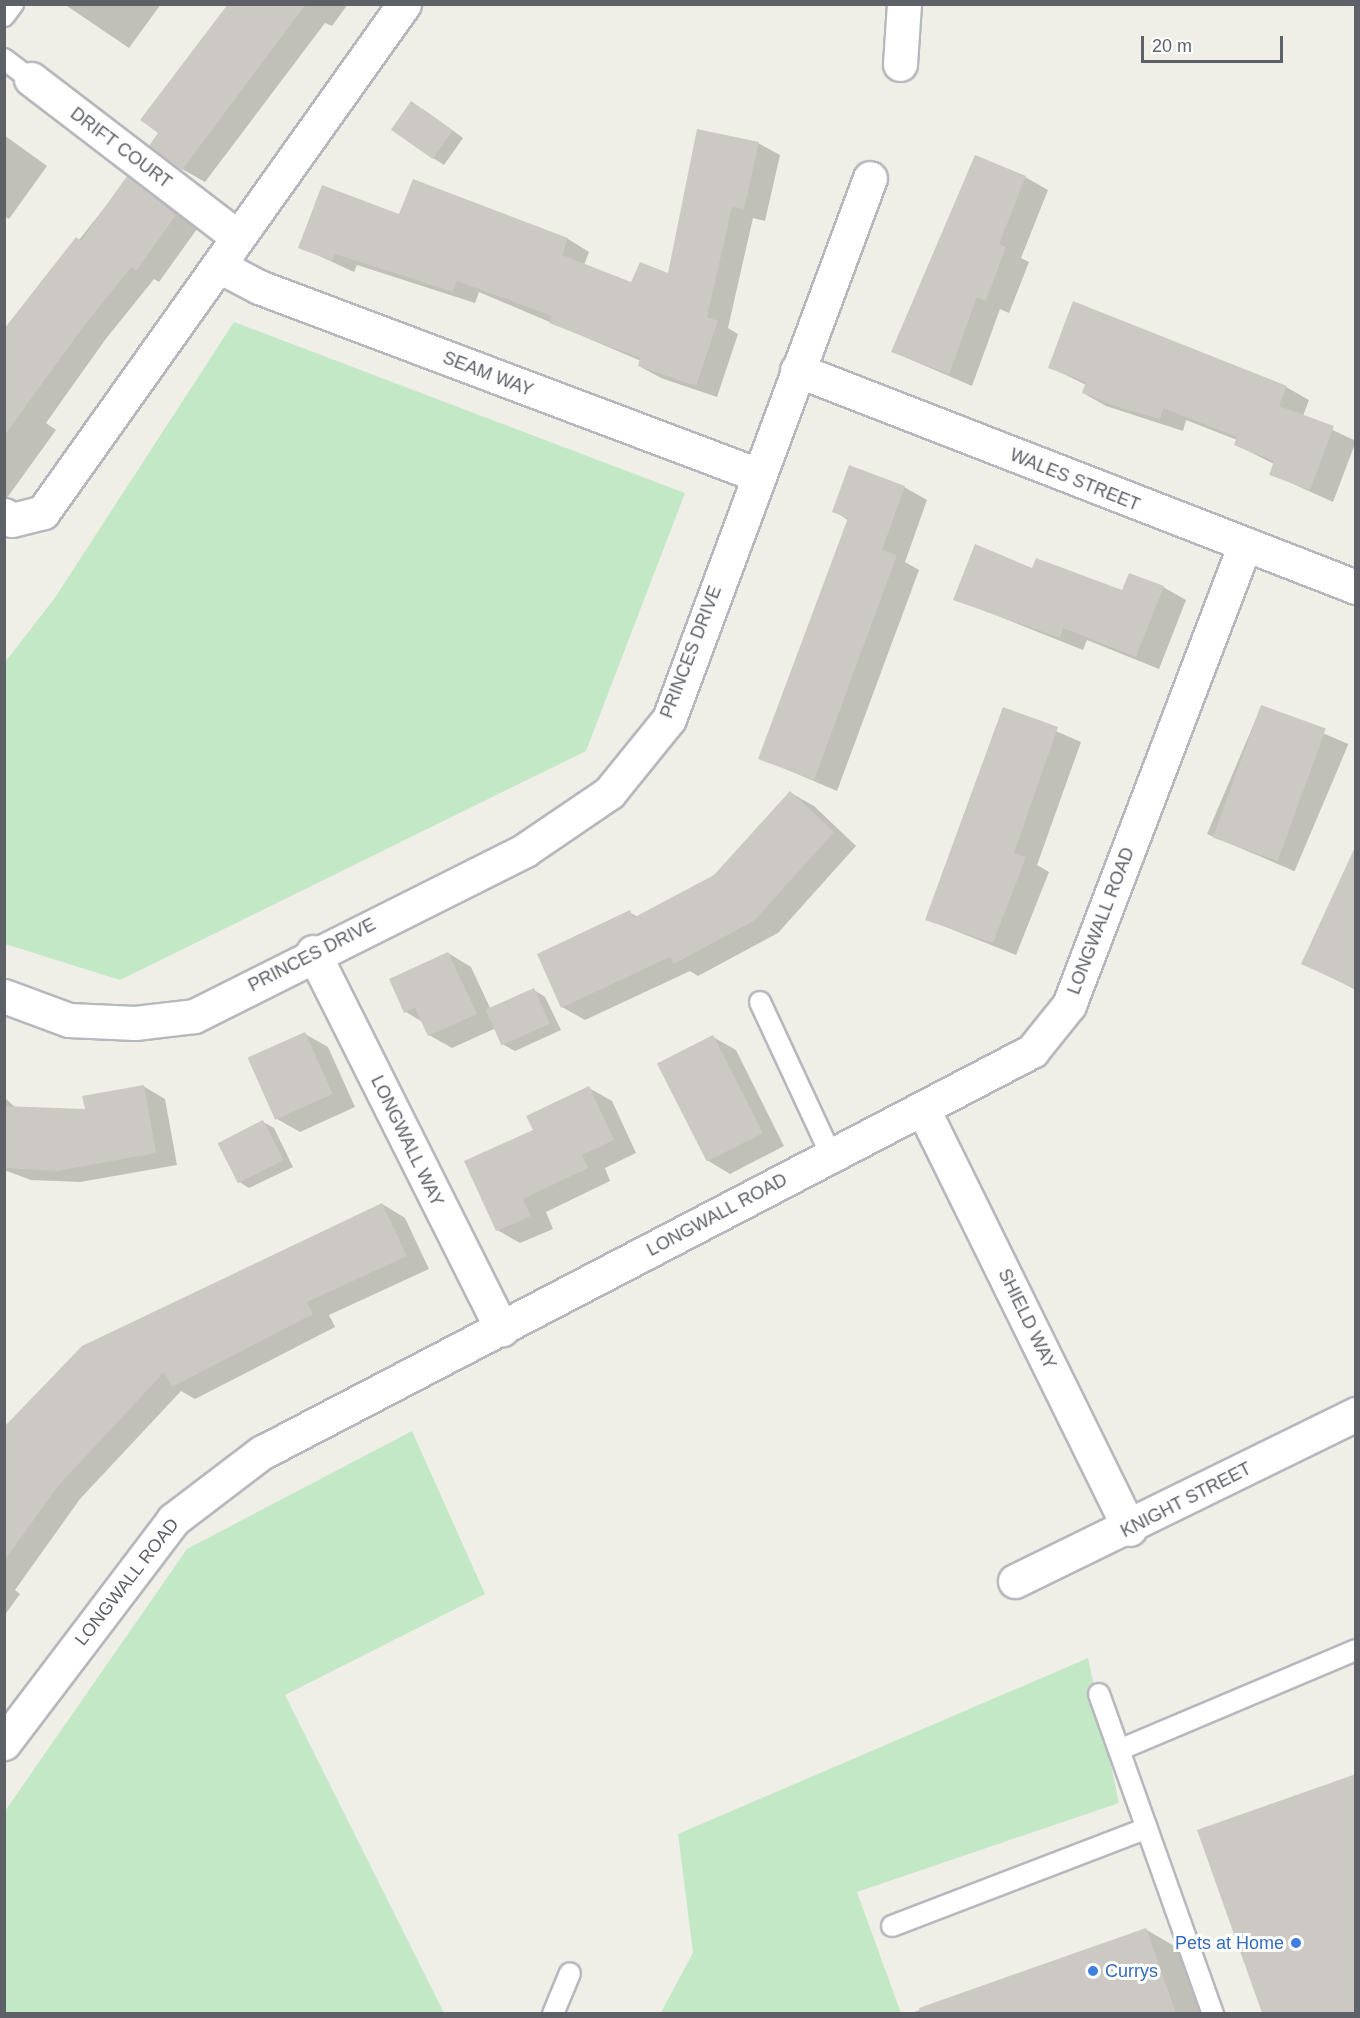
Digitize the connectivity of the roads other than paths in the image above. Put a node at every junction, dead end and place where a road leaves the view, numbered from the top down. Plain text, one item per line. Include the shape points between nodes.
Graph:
1 (13, 4) edge
2 (404, 4) edge
3 (904, 4) edge
4 (4, 16) edge
5 (4, 59) edge
6 (900, 64) dead end
7 (31, 79) joint
8 (870, 178) dead end
9 (238, 237) junction
10 (221, 267) junction
11 (797, 370) junction
12 (758, 475) junction
13 (7, 522) edge
14 (1244, 547) junction
15 (1356, 587) edge
16 (313, 952) junction
17 (4, 996) edge
18 (760, 1002) dead end
19 (923, 1109) junction
20 (831, 1155) junction
21 (502, 1329) junction
22 (1356, 1414) edge
23 (1130, 1529) junction
24 (1015, 1581) dead end
25 (1356, 1650) edge
26 (1099, 1694) dead end
27 (4, 1743) edge
28 (1119, 1750) junction
29 (1147, 1828) junction
30 (892, 1926) dead end
31 (570, 1973) dead end
32 (553, 2013) edge
33 (1213, 2013) edge

1 - 4 lane
2 - 9 street
3 - 6 street
5 - 7 lane, DRIFT COURT
7 - 9 street, DRIFT COURT
8 - 11 street, PRINCES DRIVE
9 - 10 street
10 - 12 street, SEAM WAY via 258,287
10 - 13 street via 43,512
11 - 12 street, PRINCES DRIVE
11 - 14 street, WALES STREET
12 - 16 street, PRINCES DRIVE via 669,718 609,793 525,850
14 - 15 street, WALES STREET
14 - 19 street, LONGWALL ROAD via 1069,1005 1032,1051
16 - 17 street, PRINCES DRIVE via 194,1016 135,1023 69,1020
16 - 21 street, LONGWALL WAY
18 - 20 lane
19 - 20 street, LONGWALL ROAD
19 - 23 street, SHIELD WAY
20 - 21 street, LONGWALL ROAD
21 - 27 street, LONGWALL ROAD via 261,1453 173,1520
22 - 23 street, KNIGHT STREET
23 - 24 street, KNIGHT STREET
25 - 28 lane
26 - 28 lane
28 - 29 lane
29 - 30 lane
29 - 33 lane
31 - 32 lane

